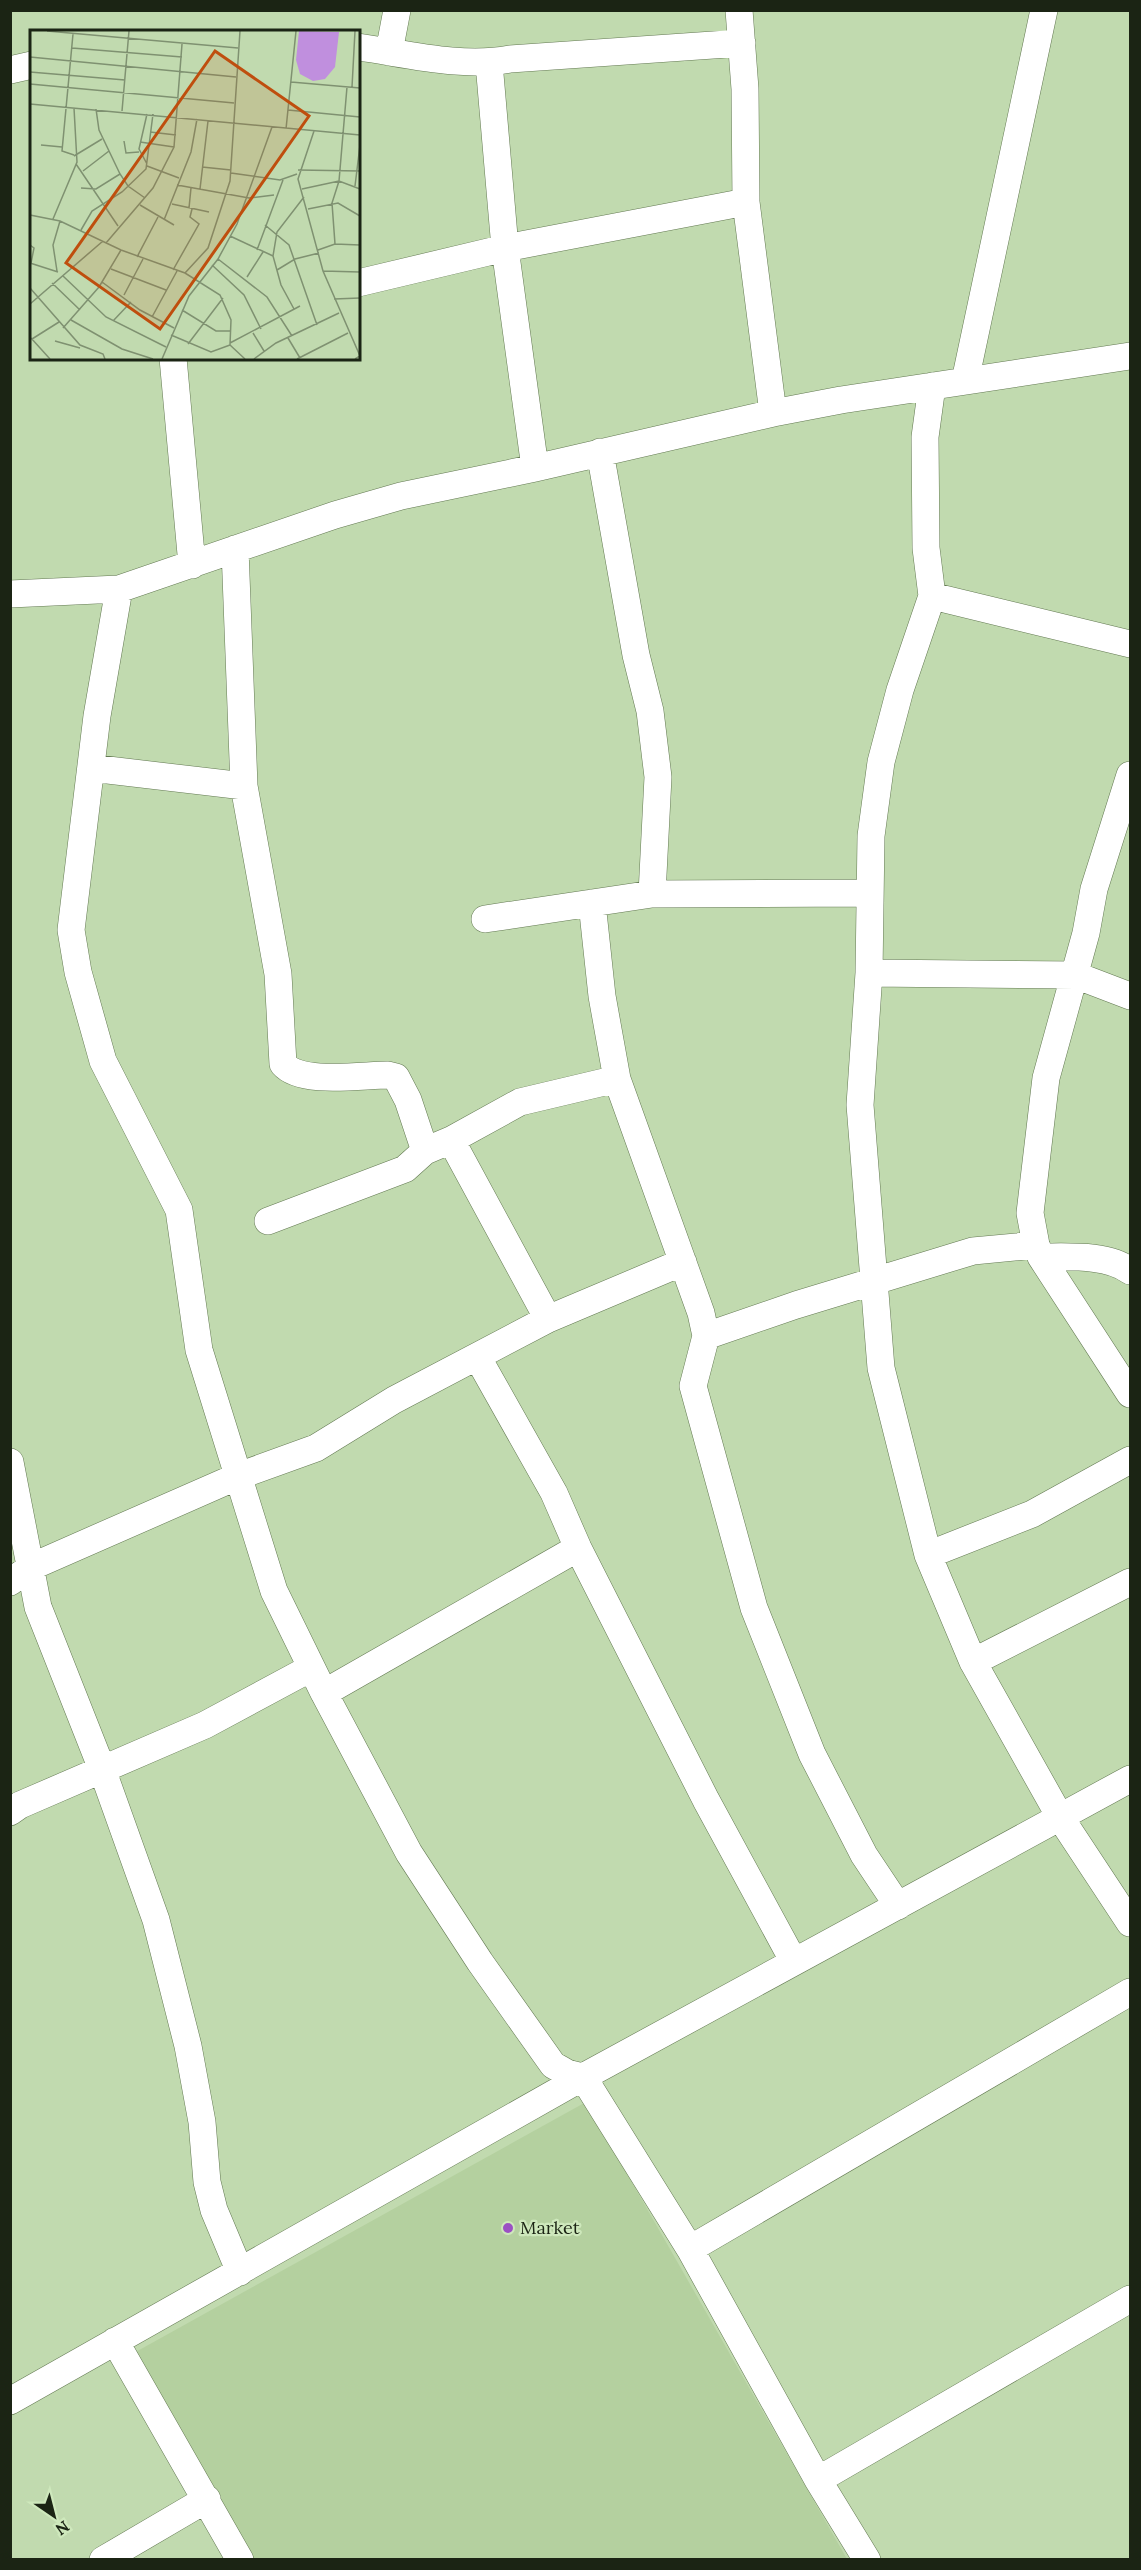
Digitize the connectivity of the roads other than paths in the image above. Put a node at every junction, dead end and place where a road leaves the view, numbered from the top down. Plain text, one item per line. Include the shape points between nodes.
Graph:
1 (397, 10) edge
2 (740, 10) edge
3 (1044, 10) edge
4 (742, 43) junction
5 (360, 47) edge
6 (389, 52) junction
7 (489, 63) junction
8 (30, 65) edge
9 (10, 70) edge
10 (746, 202) junction
11 (505, 248) junction
12 (360, 283) edge
13 (1131, 356) edge
14 (173, 360) edge
15 (964, 381) junction
16 (932, 387) junction
17 (773, 413) junction
18 (600, 452) junction
19 (535, 468) junction
20 (235, 549) junction
21 (192, 565) junction
22 (118, 589) junction
23 (10, 594) edge
24 (932, 596) junction
25 (1131, 644) edge
26 (91, 768) junction
27 (1131, 775) edge
28 (244, 786) junction
29 (870, 893) junction
30 (651, 894) junction
31 (592, 903) junction
32 (484, 919) dead end
33 (869, 973) junction
34 (1076, 975) junction
35 (1131, 996) edge
36 (617, 1079) junction
37 (451, 1140) junction
38 (425, 1151) junction
39 (268, 1221) dead end
40 (1038, 1251) junction
41 (683, 1262) junction
42 (1131, 1271) edge
43 (876, 1281) junction
44 (548, 1319) junction
45 (706, 1336) junction
46 (478, 1358) junction
47 (1131, 1394) edge
48 (1131, 1460) edge
49 (10, 1462) edge
50 (236, 1477) junction
51 (578, 1548) junction
52 (928, 1555) junction
53 (21, 1574) edge
54 (1131, 1582) edge
55 (973, 1662) junction
56 (311, 1668) junction
57 (324, 1693) junction
58 (102, 1769) junction
59 (1131, 1779) edge
60 (10, 1812) edge
61 (1060, 1817) junction
62 (898, 1906) junction
63 (1131, 1923) edge
64 (794, 1962) junction
65 (1131, 1992) edge
66 (583, 2077) junction
67 (690, 2249) junction
68 (240, 2272) junction
69 (1131, 2299) edge
70 (116, 2341) junction
71 (10, 2401) edge
72 (818, 2480) junction
73 (207, 2499) junction
74 (103, 2559) edge
75 (240, 2559) edge
76 (867, 2559) edge

1 - 6 street
2 - 4 street
3 - 15 street
4 - 7 street
4 - 10 street
5 - 6 street
6 - 7 street
7 - 11 street
8 - 9 street
10 - 11 street
10 - 17 street
11 - 12 street
11 - 19 street
13 - 15 street
14 - 21 street
15 - 16 street
16 - 17 street
16 - 24 street via 925,436 926,548
17 - 18 street
18 - 19 street
18 - 30 street via 636,655 650,711 658,777
19 - 20 street via 401,496
20 - 21 street
20 - 28 street
21 - 22 street
22 - 23 street
22 - 26 street
24 - 25 street
24 - 29 street via 881,762 871,836
26 - 28 street
26 - 50 street via 71,930 78,972 103,1061 179,1210 199,1350
27 - 34 street via 1094,889
28 - 38 street via 278,974 283,1064 296,1073 314,1077 396,1077
29 - 30 street
29 - 33 street
30 - 31 street
31 - 32 street
31 - 36 street via 602,996
33 - 34 street
33 - 43 street via 860,1106
34 - 35 street
34 - 40 street via 1046,1078 1030,1213
36 - 37 street via 520,1102
36 - 41 street
37 - 38 street
37 - 44 street
38 - 39 street via 405,1169
40 - 42 street via 1090,1258
40 - 43 street via 973,1251
40 - 47 street
41 - 44 street
41 - 45 street
43 - 45 street
43 - 52 street via 881,1368
44 - 46 street
45 - 62 street via 693,1386 754,1608 812,1754 864,1855
46 - 50 street via 394,1400 316,1448
46 - 51 street via 554,1493
48 - 52 street via 1032,1514
49 - 53 street
50 - 53 street
50 - 56 street via 274,1591
51 - 57 street
51 - 64 street via 705,1800
52 - 55 street
53 - 58 street via 38,1607
54 - 55 street
55 - 61 street
56 - 57 street
56 - 58 street via 205,1725
57 - 66 street via 409,1853 480,1962 553,2065
58 - 60 street
58 - 68 street via 156,1920 188,2046 202,2122 207,2182 214,2210
59 - 61 street
61 - 62 street
61 - 63 street
62 - 64 street
64 - 66 street
65 - 67 street
66 - 67 street
66 - 68 street
67 - 72 street
68 - 70 street
69 - 72 street
70 - 71 street
70 - 73 street
72 - 76 street
73 - 74 street
73 - 75 street

